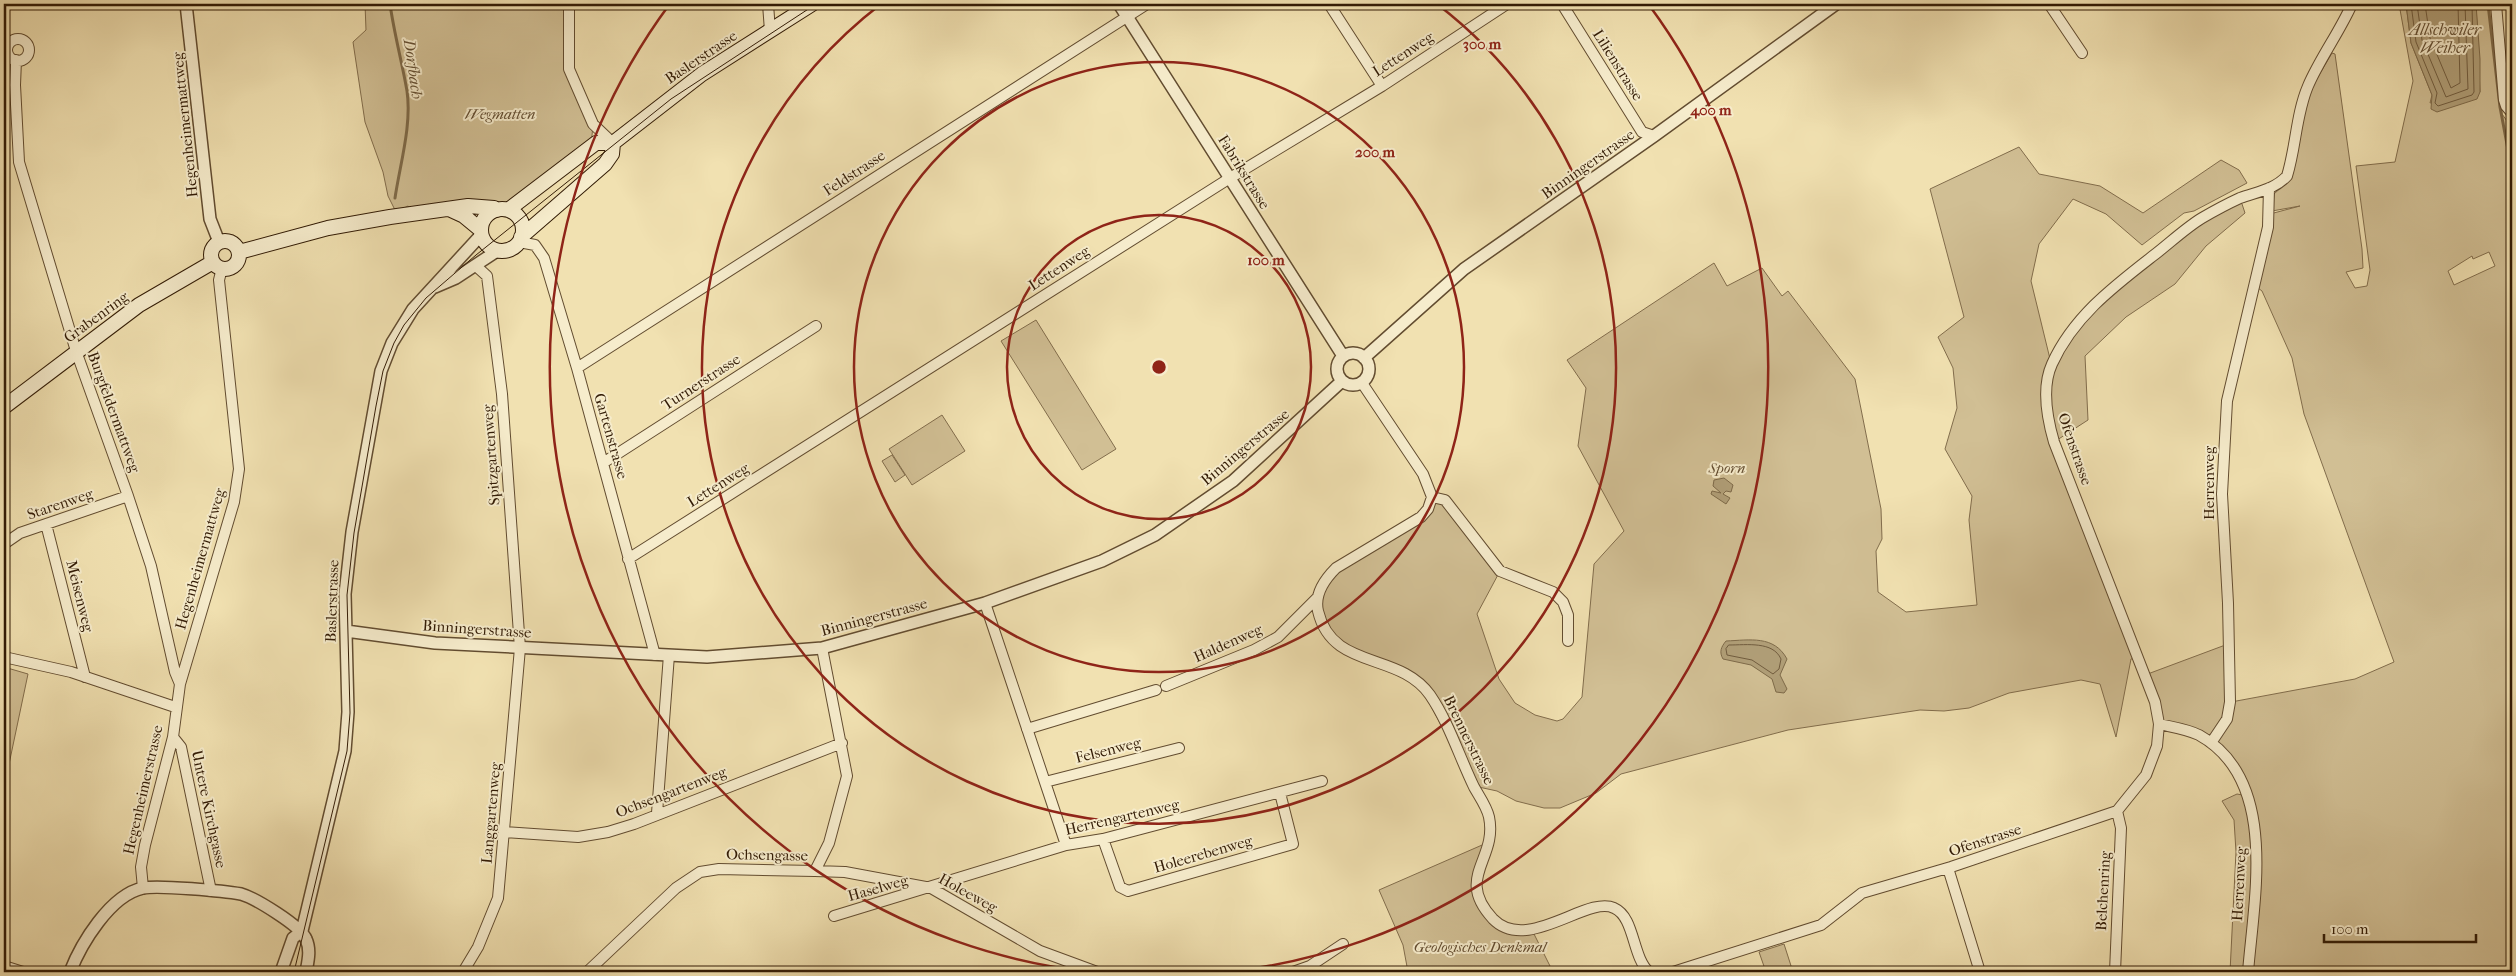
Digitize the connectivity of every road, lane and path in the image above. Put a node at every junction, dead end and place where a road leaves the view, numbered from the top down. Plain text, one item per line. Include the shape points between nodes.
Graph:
1 (186, 4) edge
2 (569, 4) edge
3 (768, 4) edge
4 (812, 4) edge
5 (1119, 4) edge
6 (1147, 4) edge
7 (1330, 4) edge
8 (1507, 4) edge
9 (1562, 4) edge
10 (1836, 4) edge
11 (2049, 4) edge
12 (2352, 4) edge
13 (2496, 4) edge
14 (1127, 16) junction
15 (770, 31) junction
16 (2082, 53) dead end
17 (16, 60) dead end
18 (1382, 86) junction
19 (2511, 112) edge
20 (1654, 136) junction
21 (613, 143) junction
22 (1230, 178) junction
23 (2269, 188) junction
24 (452, 210) junction
25 (502, 210) junction
26 (481, 232) junction
27 (520, 240) junction
28 (219, 242) junction
29 (497, 251) junction
30 (239, 252) junction
31 (218, 265) junction
32 (476, 266) junction
33 (435, 287) junction
34 (816, 326) dead end
35 (76, 351) junction
36 (1343, 356) junction
37 (1364, 358) junction
38 (577, 368) junction
39 (1342, 381) junction
40 (1362, 383) junction
41 (4, 407) edge
42 (603, 463) junction
43 (128, 496) junction
44 (1432, 497) junction
45 (46, 524) junction
46 (4, 544) edge
47 (628, 559) junction
48 (1318, 597) junction
49 (985, 603) junction
50 (346, 632) junction
51 (1568, 641) dead end
52 (520, 648) junction
53 (822, 648) junction
54 (655, 654) junction
55 (669, 655) junction
56 (4, 657) edge
57 (85, 676) junction
58 (180, 684) junction
59 (1166, 686) dead end
60 (1156, 690) dead end
61 (176, 707) junction
62 (2159, 724) junction
63 (1027, 729) junction
64 (173, 737) junction
65 (842, 743) junction
66 (2212, 743) junction
67 (1179, 748) dead end
68 (1322, 781) dead end
69 (1045, 782) junction
70 (1280, 793) junction
71 (2117, 811) junction
72 (657, 813) junction
73 (504, 832) junction
74 (1103, 839) junction
75 (1066, 845) junction
76 (1948, 868) junction
77 (815, 871) junction
78 (143, 888) junction
79 (931, 888) junction
80 (211, 891) junction
81 (834, 916) dead end
82 (302, 931) junction
83 (1343, 944) dead end
84 (4, 966) edge
85 (23, 972) edge
86 (70, 972) edge
87 (281, 972) edge
88 (306, 972) edge
89 (463, 972) edge
90 (586, 972) edge
91 (1097, 972) edge
92 (1293, 972) edge
93 (1649, 972) edge
94 (1673, 972) edge
95 (1980, 972) edge
96 (2115, 972) edge
97 (2248, 972) edge

1 - 28 street, Hegenheimermattweg via 210,219
2 - 21 street via 569,69 593,124
3 - 15 street
4 - 15 main road, Baslerstrasse
5 - 14 street, Fabrikstrasse
6 - 14 street, Feldstrasse
7 - 18 street
8 - 18 street, Lettenweg
9 - 20 street, Lilienstrasse via 1642,132
10 - 20 street, Binningerstrasse
11 - 16 street
12 - 23 street via 2336,39 2308,85 2287,176
13 - 19 street via 2504,100
14 - 22 street, Fabrikstrasse
14 - 38 street, Feldstrasse
15 - 21 main road, Baslerstrasse via 702,74
17 - 35 street, Burgfeldermattweg via 19,162
18 - 22 street, Lettenweg
20 - 37 street, Binningerstrasse via 1464,269
21 - 25 main road, Baslerstrasse via 596,143
21 - 27 main road, Baslerstrasse via 612,154 605,164
22 - 36 street, Fabrikstrasse
22 - 47 street, Lettenweg
23 - 62 street, Ofenstrasse via 2240,198 2202,218 2122,279 2075,324 2051,364 2048,378 2046,413 2054,442 2145,674
23 - 66 street, Herrenweg via 2268,227 2227,401 2222,494 2230,702 2227,719
24 - 25 main road via 468,206
24 - 26 main road
24 - 30 main road via 328,228
25 - 26 main road via 486,217
25 - 27 main road via 519,219 522,227
26 - 29 main road via 486,244
26 - 33 street, Baslerstrasse
27 - 29 main road via 509,250
27 - 38 street, Gartenstrasse via 535,246 544,258
28 - 30 main road via 231,242
28 - 31 main road via 212,251
29 - 32 street, Baslerstrasse
30 - 31 main road via 234,266
31 - 35 main road, Grabenring via 140,304
31 - 58 street, Hegenheimermattweg via 239,469 234,502
32 - 33 street, Baslerstrasse
32 - 52 street, Spitzgartenweg via 487,276 502,394
33 - 50 street, Baslerstrasse via 403,324 381,371 352,532 345,594
34 - 42 street, Turnerstrasse
35 - 41 main road, Grabenring
35 - 43 street, Burgfeldermattweg
36 - 37 street via 1356,353
36 - 39 street via 1336,371
37 - 40 street via 1369,371
38 - 42 street, Gartenstrasse
39 - 40 street via 1351,386
39 - 49 street, Binningerstrasse via 1233,481 1155,535 1102,561
40 - 44 street via 1423,474
42 - 47 street, Gartenstrasse
43 - 45 street, Starenweg
43 - 58 street, Burgfeldermattweg via 151,566
44 - 48 street via 1421,517 1336,568 1325,579
44 - 51 street via 1445,500 1500,572 1552,592 1562,602 1568,615
45 - 46 street, Starenweg via 20,533
45 - 57 street, Meisenweg
47 - 54 street, Gartenstrasse
48 - 59 street, Haldenweg via 1278,637
48 - 93 street, Brennerstrasse via 1321,623 1326,634 1338,646 1404,671 1429,694 1441,714 1489,817 1489,842 1475,893 1495,921 1512,929 1532,930 1600,906 1614,907 1627,922 1642,965
49 - 53 street, Binningerstrasse
49 - 63 street
50 - 52 street, Binningerstrasse via 435,643
50 - 82 street, Baslerstrasse via 348,712 345,751
52 - 54 street, Binningerstrasse
52 - 73 street, Langgartenweg
53 - 55 street, Binningerstrasse via 707,657
53 - 65 street, Ochsengasse
54 - 55 street, Binningerstrasse
55 - 72 street
56 - 57 street, Hegenheimerstrasse
57 - 61 street, Hegenheimerstrasse
58 - 61 street, Hegenheimermattweg
60 - 63 street
61 - 64 street, Hegenheimerstrasse
62 - 66 street via 2184,730
62 - 71 street, Ofenstrasse via 2157,746 2146,775
63 - 69 street
64 - 78 street, Hegenheimerstrasse via 145,845 141,867
64 - 80 street, Untere Kirchgasse via 181,747
65 - 72 street, Ochsengartenweg
65 - 77 street, Ochsengasse via 847,776 829,843
66 - 97 street, Herrenweg via 2229,758 2240,775 2249,796 2256,834
67 - 69 street, Felsenweg
68 - 70 street, Herrengartenweg
69 - 75 street
70 - 74 street, Herrengartenweg
70 - 74 street, Holeerebenweg via 1293,844 1128,891 1120,887
71 - 76 street, Ofenstrasse
71 - 96 street, Belchenring via 2121,828
72 - 73 street, Ochsengartenweg via 634,824 593,835
73 - 89 street, Langgartenweg via 498,898 478,947
74 - 75 street, Herrengartenweg
75 - 79 street, Herrengartenweg
76 - 94 street, Ofenstrasse via 1862,893 1821,925
76 - 95 street
77 - 79 street, Holeeweg via 845,872
77 - 90 street, Ochsengasse via 719,869 700,872 676,888
78 - 80 street
78 - 86 street via 105,915 84,943
79 - 81 street, Haselweg
79 - 91 street, Holeeweg via 1040,950
80 - 82 street via 242,894
82 - 87 street via 293,938
82 - 88 street via 309,950
83 - 92 street via 1310,966
84 - 85 street

